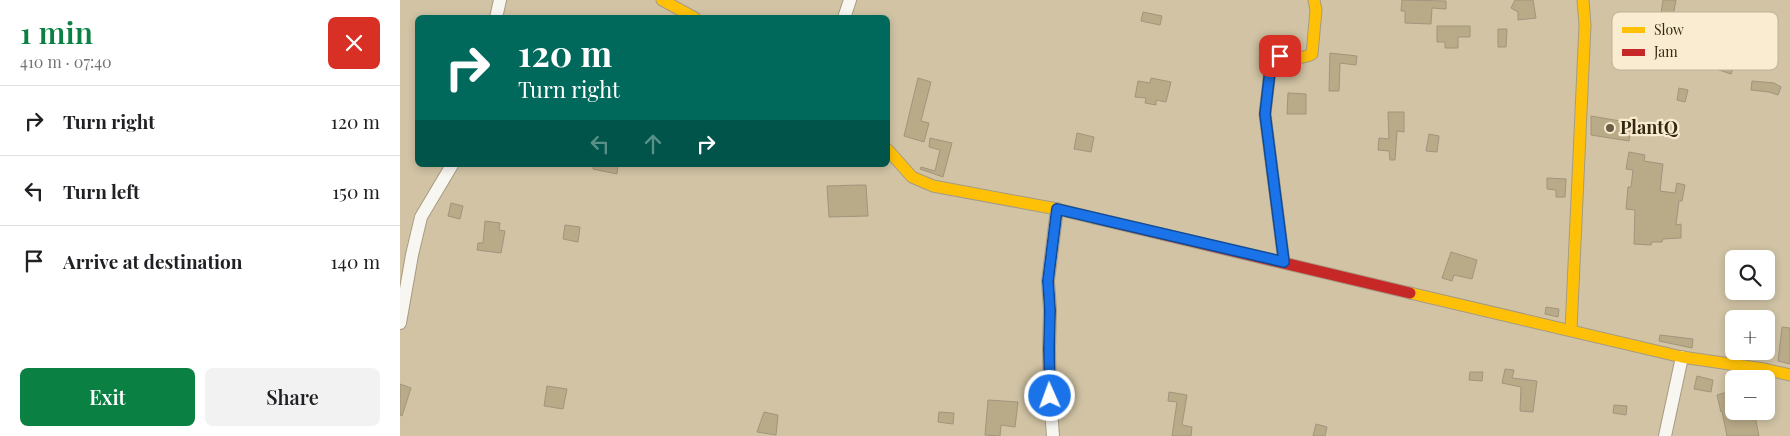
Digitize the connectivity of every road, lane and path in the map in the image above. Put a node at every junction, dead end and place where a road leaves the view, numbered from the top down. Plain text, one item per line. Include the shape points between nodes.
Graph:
1 (500, 0) edge
2 (662, 0) edge
3 (850, 0) edge
4 (1314, 0) edge
5 (1583, 0) edge
6 (497, 15) edge
7 (690, 15) edge
8 (845, 15) edge
9 (890, 152) edge
10 (451, 167) edge
11 (1057, 209) junction
12 (1284, 262) junction
13 (400, 323) edge
14 (1571, 330) junction
15 (1682, 357) junction
16 (1790, 375) edge
17 (1053, 436) edge
18 (1664, 436) edge

1 - 6 street
2 - 7 street
3 - 8 street
4 - 12 street via 1312,54 1304,59 1274,58 1265,114
5 - 14 street via 1585,26
9 - 11 street via 912,177 933,186
10 - 13 street via 421,218
11 - 12 street
11 - 17 street via 1048,281
12 - 14 street
14 - 15 street
15 - 16 street
15 - 18 street

